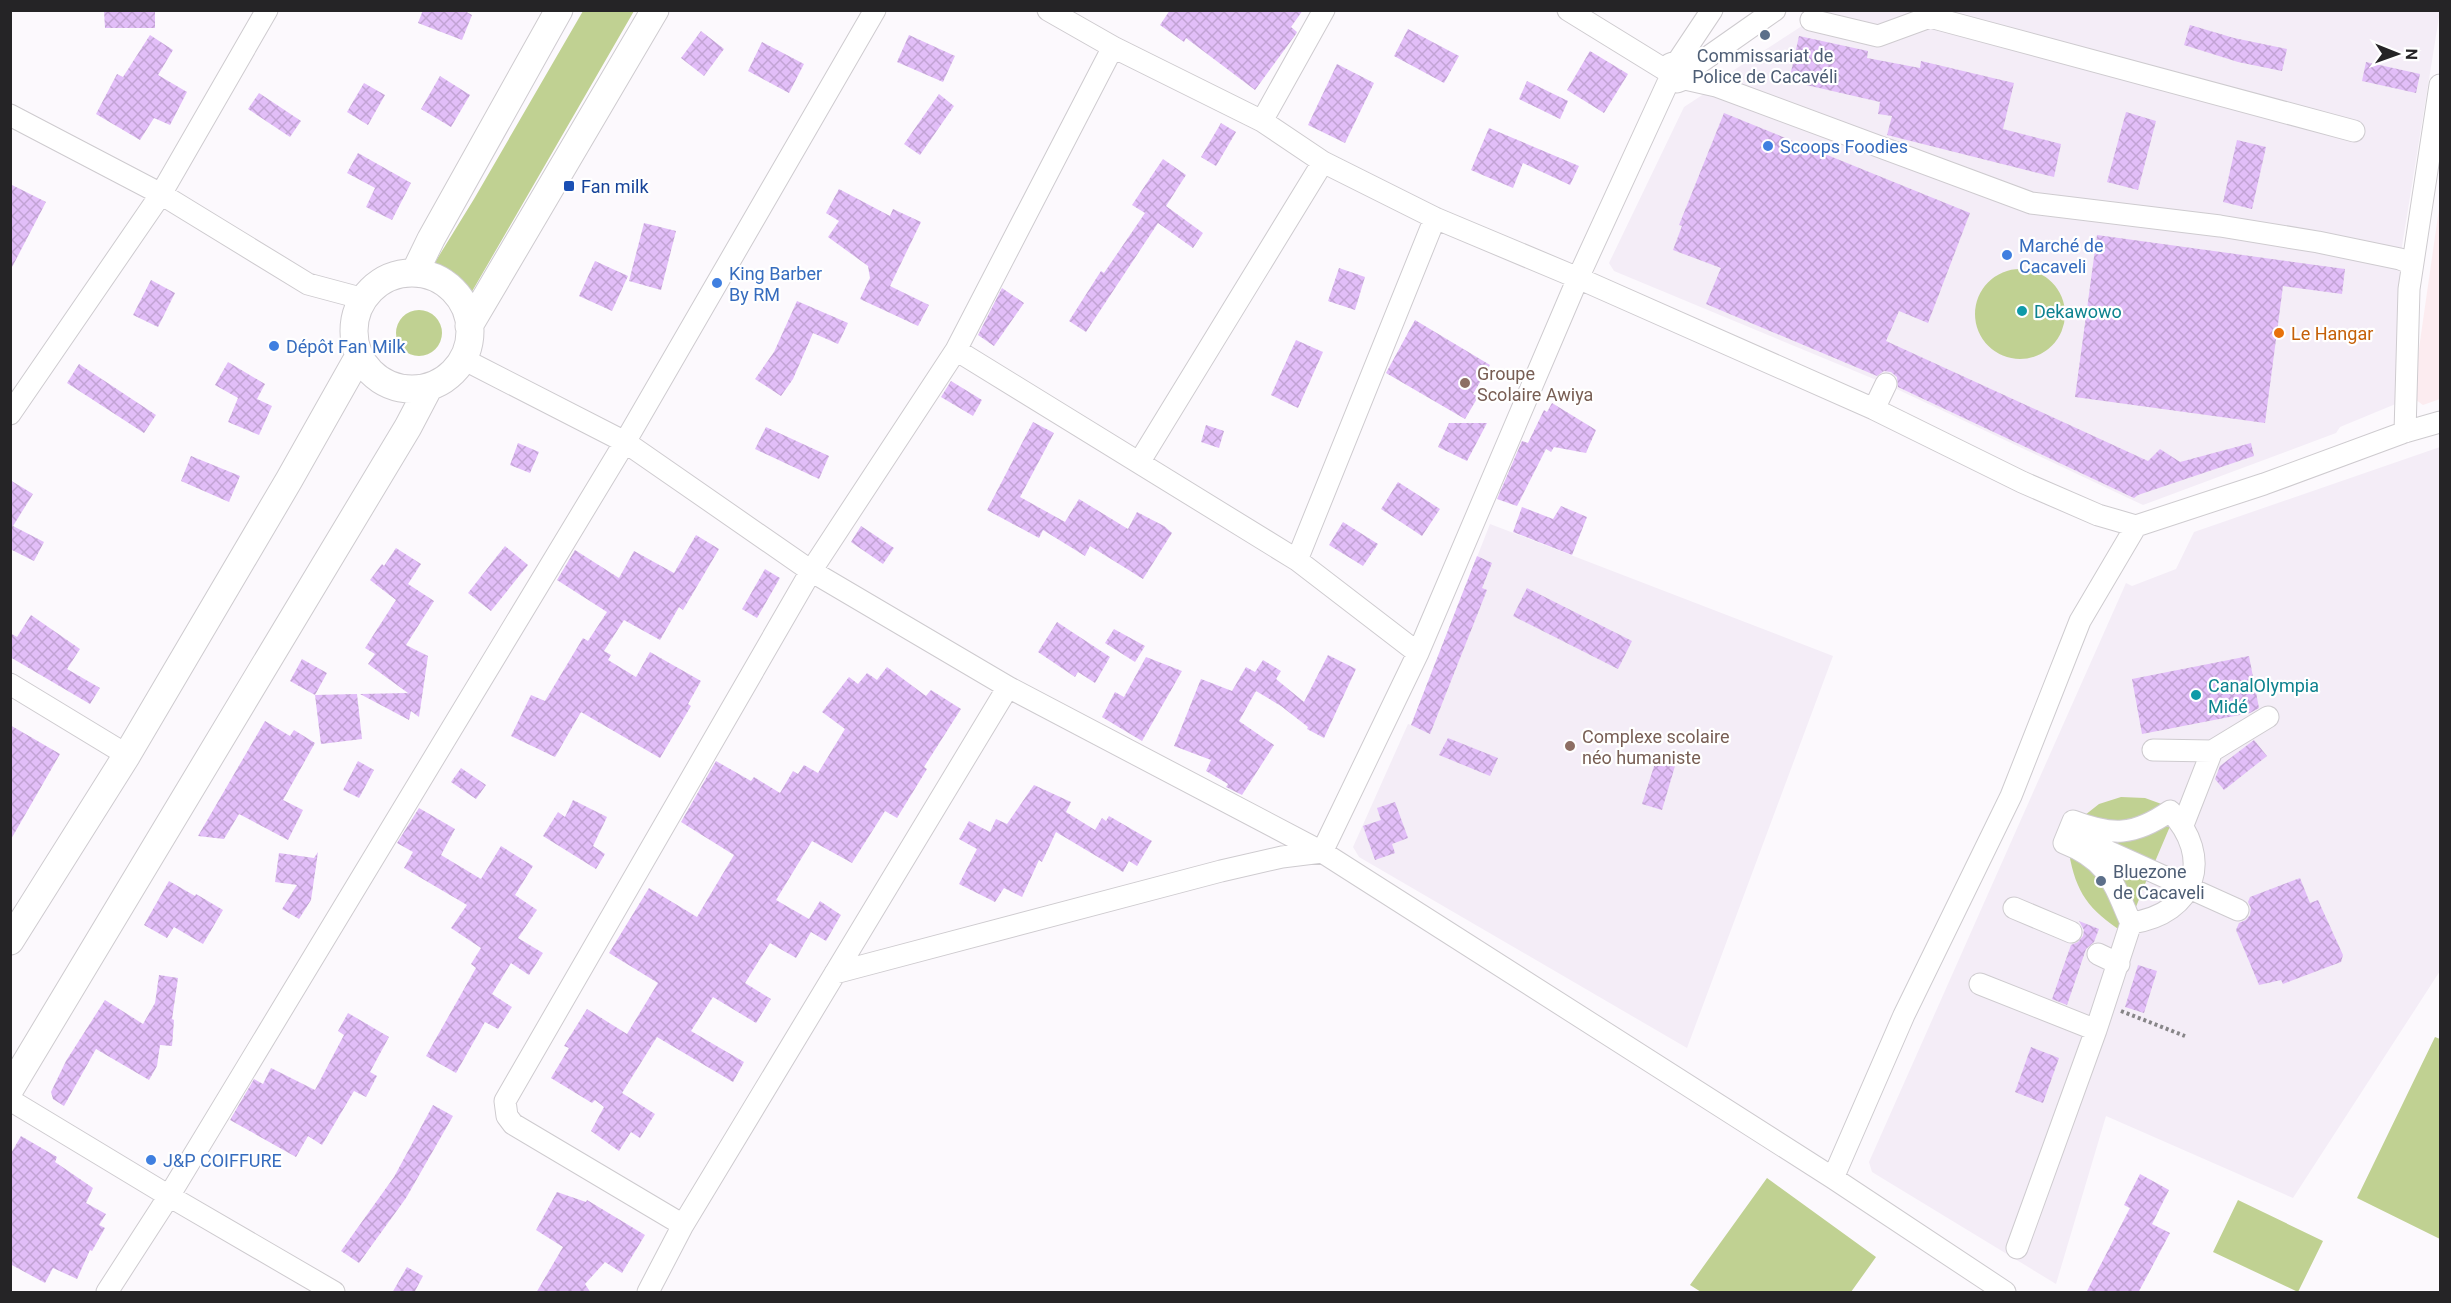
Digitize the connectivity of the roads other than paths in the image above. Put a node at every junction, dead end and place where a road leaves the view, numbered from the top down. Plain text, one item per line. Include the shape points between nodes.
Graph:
1 (267, 10) edge
2 (559, 10) edge
3 (655, 10) edge
4 (875, 10) edge
5 (1048, 10) edge
6 (1324, 10) edge
7 (1568, 10) edge
8 (1712, 10) edge
9 (1775, 10) edge
10 (1811, 20) dead end
11 (1113, 47) junction
12 (1678, 72) junction
13 (2440, 85) edge
14 (10, 115) edge
15 (1262, 121) junction
16 (2354, 131) dead end
17 (1323, 162) junction
18 (161, 194) junction
19 (1435, 218) junction
20 (2412, 264) junction
21 (415, 272) junction
22 (1578, 278) junction
23 (364, 299) junction
24 (470, 326) junction
25 (956, 350) junction
26 (359, 356) junction
27 (463, 359) junction
28 (1886, 384) dead end
29 (429, 387) junction
30 (1874, 409) junction
31 (10, 414) edge
32 (2440, 422) edge
33 (2405, 432) junction
34 (625, 442) junction
35 (1140, 462) junction
36 (2136, 526) junction
37 (1297, 560) junction
38 (811, 571) junction
39 (1418, 653) junction
40 (10, 684) edge
41 (1008, 687) junction
42 (2268, 717) dead end
43 (2153, 750) dead end
44 (2212, 751) junction
45 (127, 755) junction
46 (2183, 825) junction
47 (2068, 833) junction
48 (1322, 852) junction
49 (2189, 887) junction
50 (2014, 908) dead end
51 (2238, 910) dead end
52 (2131, 923) junction
53 (2071, 932) dead end
54 (10, 941) edge
55 (2098, 954) dead end
56 (2119, 964) junction
57 (835, 974) junction
58 (1980, 984) dead end
59 (2096, 1030) junction
60 (10, 1089) edge
61 (10, 1100) edge
62 (1833, 1178) junction
63 (169, 1196) junction
64 (683, 1226) junction
65 (2017, 1248) dead end
66 (107, 1293) edge
67 (334, 1293) edge
68 (648, 1293) edge
69 (2005, 1293) edge

1 - 18 street
2 - 21 main road
3 - 24 main road
4 - 34 street
5 - 11 street
6 - 15 street
7 - 12 street
8 - 12 street
9 - 12 street
10 - 16 street via 1878,36 1930,17
11 - 15 street
11 - 25 street
12 - 20 street via 2031,203 2242,229
12 - 22 street
13 - 20 street
14 - 18 street
15 - 17 street
17 - 19 street
17 - 35 street
18 - 23 street via 308,284
18 - 31 street
19 - 22 street
19 - 37 street
20 - 33 street
21 - 23 main road via 386,279
21 - 24 main road via 451,289 467,312
22 - 30 street
22 - 39 street
23 - 26 main road via 355,321
24 - 27 main road
25 - 35 street
25 - 38 street
26 - 29 main road via 374,375 394,387
26 - 45 main road
27 - 29 main road via 449,376
27 - 34 street
28 - 30 street
29 - 60 main road
30 - 36 street via 2022,482 2098,515
32 - 33 street
33 - 36 street
34 - 38 street
34 - 63 street
35 - 37 street
36 - 62 street via 2080,621 2011,796 1904,1015
37 - 39 street
38 - 41 street
38 - 64 street via 505,1101 507,1116 513,1124
39 - 48 street
40 - 45 street
41 - 48 street
41 - 57 street
42 - 44 street
43 - 44 street
44 - 46 street
45 - 54 main road
46 - 47 street via 2170,810 2126,832 2110,832 2073,821
46 - 49 street via 2192,842 2194,862
47 - 49 street
47 - 52 street via 2064,843 2098,862 2108,874
48 - 57 street via 1221,871
48 - 62 street
49 - 51 street
49 - 52 street via 2168,912
50 - 53 street
52 - 56 street
55 - 56 street
56 - 59 street
57 - 64 street
58 - 59 street
59 - 65 street
61 - 63 street
62 - 69 street
63 - 66 street
63 - 67 street
64 - 68 street

